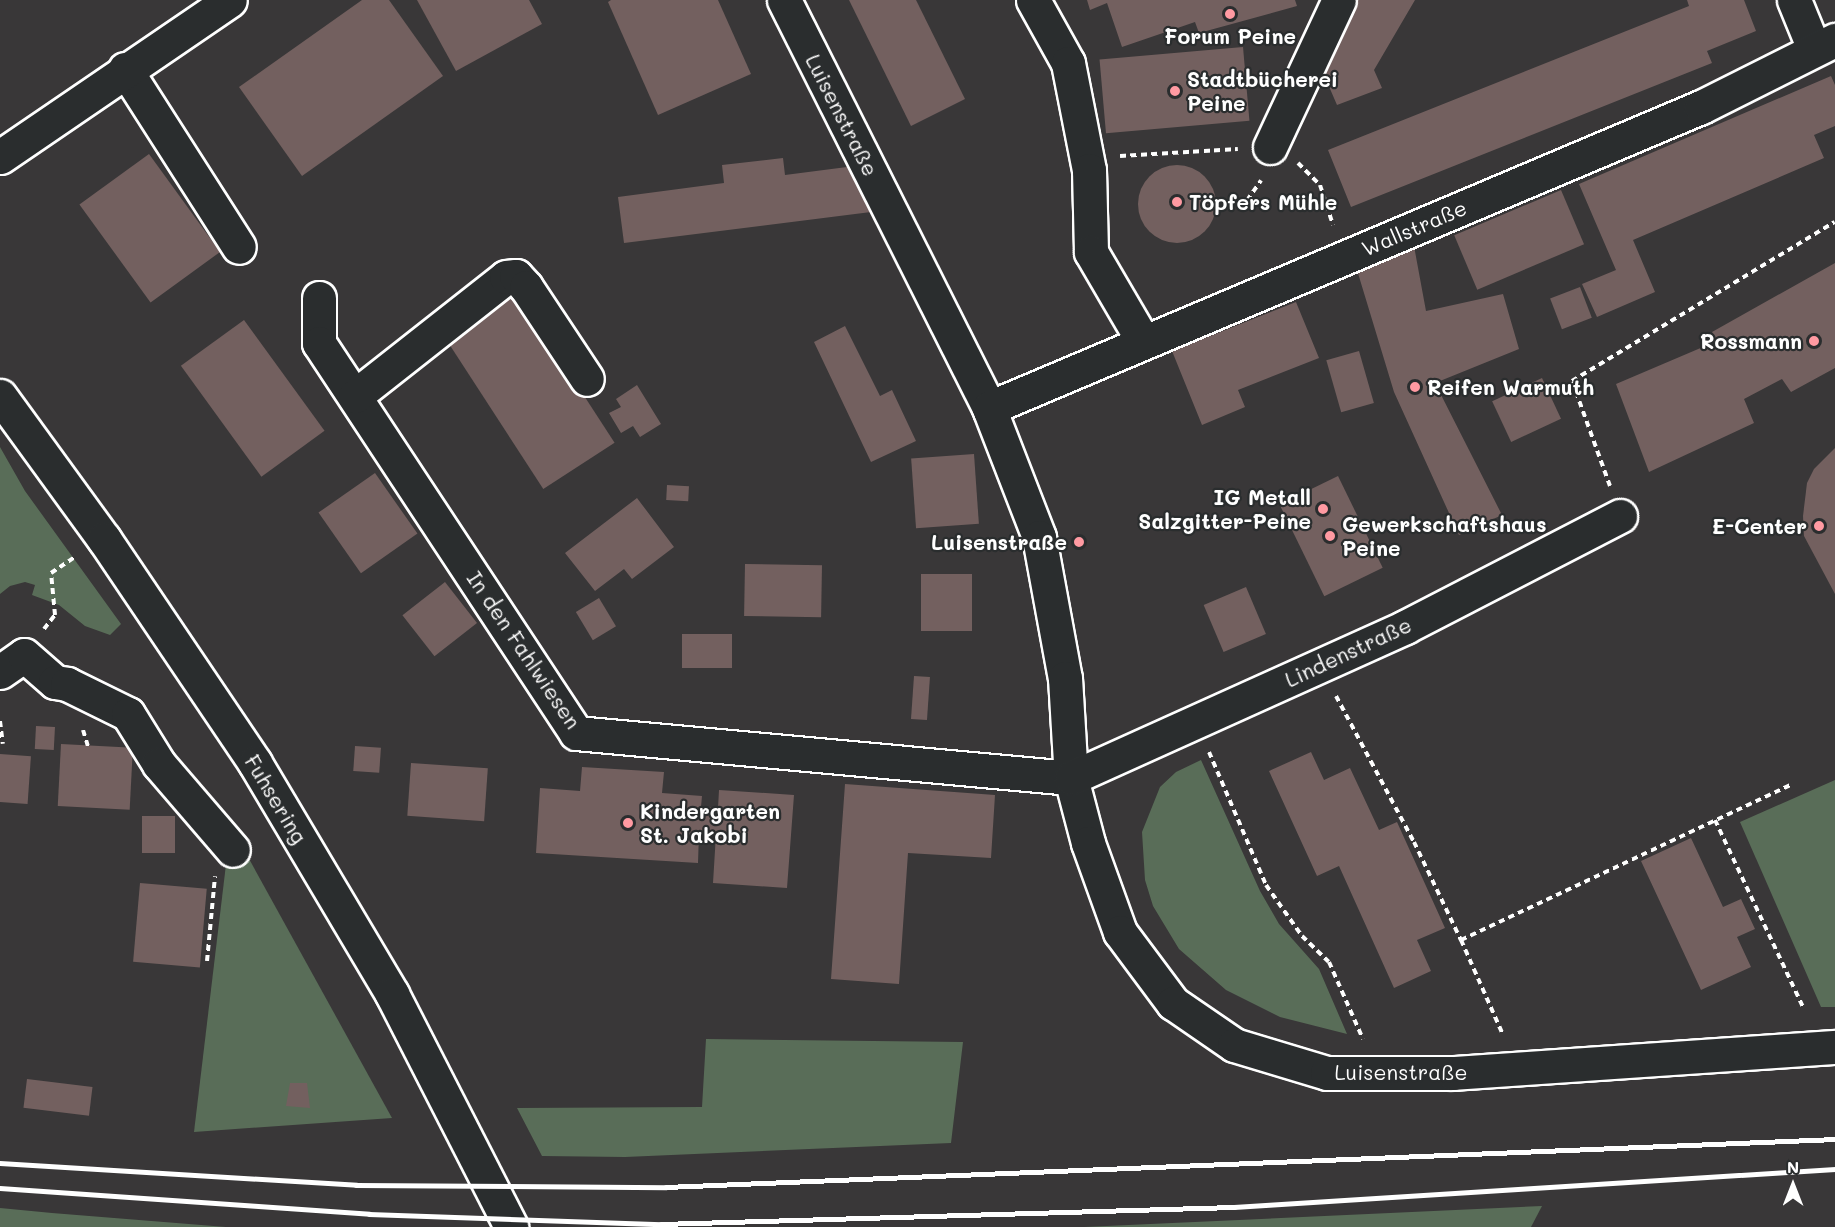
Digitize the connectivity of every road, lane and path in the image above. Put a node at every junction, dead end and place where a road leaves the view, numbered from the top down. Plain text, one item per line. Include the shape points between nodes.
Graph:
1 (230, 0) edge
2 (784, 0) edge
3 (1033, 0) edge
4 (1339, 0) edge
5 (1794, 0) edge
6 (1824, 45) edge
7 (125, 69) junction
8 (1123, 155) dead end
9 (0, 157) edge
10 (1276, 160) junction
11 (1241, 209) dead end
12 (1835, 222) edge
13 (239, 247) dead end
14 (1344, 258) junction
15 (319, 298) dead end
16 (1143, 341) junction
17 (587, 379) dead end
18 (0, 396) edge
19 (355, 396) junction
20 (989, 408) junction
21 (1620, 516) joint
22 (104, 539) junction
23 (12, 663) edge
24 (1320, 665) junction
25 (0, 721) edge
26 (1196, 722) junction
27 (3, 744) dead end
28 (1071, 778) junction
29 (1791, 785) dead end
30 (1715, 820) junction
31 (226, 841) joint
32 (1461, 940) junction
33 (207, 961) dead end
34 (1804, 1009) dead end
35 (1503, 1035) dead end
36 (1835, 1047) edge
37 (1389, 1073) junction
38 (511, 1227) edge

1 - 7 street
2 - 20 street, Luisenstraße
3 - 16 street via 1068,63 1089,170 1091,252
4 - 10 street
5 - 6 street
6 - 14 street, Wallstraße via 1701,107
7 - 9 street
7 - 13 street
8 - 10 path
10 - 11 path
10 - 14 path via 1320,185
12 - 21 path via 1572,381
14 - 16 street, Wallstraße
15 - 19 street, In den Fahlwiesen via 319,343
16 - 20 street, Wallstraße
17 - 19 street via 516,276 506,277
18 - 22 street, Fuhsering
19 - 28 street, In den Fahlwiesen via 576,733
20 - 28 street, Luisenstraße via 1040,537 1065,678
21 - 24 street, Lindenstraße via 1405,627
22 - 23 path via 51,573 55,615
22 - 38 street, Fuhsering via 255,763 392,994
23 - 31 street via 68,684 128,714 159,764
24 - 26 street, Lindenstraße
24 - 32 path
25 - 27 path
26 - 28 street, Lindenstraße
26 - 37 path via 1266,885 1302,936 1329,962 1359,1033
28 - 37 street, Luisenstraße via 1088,843 1120,932 1173,1003 1234,1045 1327,1073
29 - 30 path
30 - 32 path
30 - 34 path
31 - 33 path
32 - 35 path
36 - 37 street, Luisenstraße via 1453,1073

